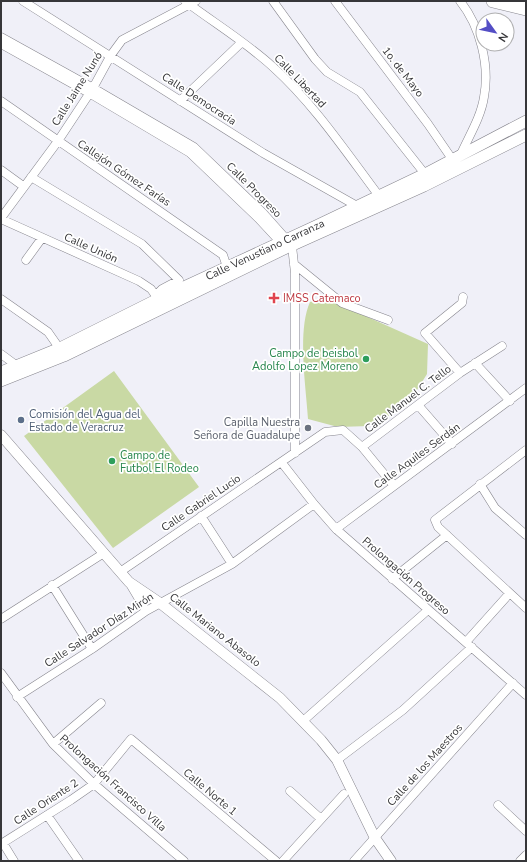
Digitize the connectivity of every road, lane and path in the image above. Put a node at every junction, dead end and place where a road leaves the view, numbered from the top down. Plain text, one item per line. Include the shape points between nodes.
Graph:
1 (23, 1) edge
2 (273, 1) edge
3 (334, 1) edge
4 (460, 1) edge
5 (493, 1) edge
6 (191, 2) edge
7 (525, 6) edge
8 (1, 37) edge
9 (242, 42) junction
10 (1, 44) edge
11 (111, 55) junction
12 (91, 90) junction
13 (1, 101) edge
14 (180, 101) junction
15 (526, 121) edge
16 (526, 135) edge
17 (58, 141) junction
18 (456, 156) junction
19 (1, 170) edge
20 (425, 174) junction
21 (31, 177) junction
22 (23, 186) junction
23 (379, 196) junction
24 (360, 210) junction
25 (1, 218) edge
26 (42, 238) junction
27 (288, 246) junction
28 (26, 260) dead end
29 (294, 264) junction
30 (227, 267) junction
31 (1, 299) edge
32 (462, 300) dead end
33 (159, 301) junction
34 (388, 320) dead end
35 (502, 346) dead end
36 (62, 352) junction
37 (1, 354) edge
38 (475, 363) junction
39 (21, 369) junction
40 (1, 372) edge
41 (460, 373) junction
42 (1, 381) edge
43 (526, 388) edge
44 (510, 401) junction
45 (418, 405) junction
46 (1, 435) edge
47 (452, 444) junction
48 (362, 448) junction
49 (526, 450) edge
50 (294, 453) junction
51 (282, 463) junction
52 (480, 484) junction
53 (394, 486) junction
54 (314, 504) junction
55 (200, 516) junction
56 (336, 529) junction
57 (447, 535) junction
58 (526, 535) edge
59 (104, 553) junction
60 (232, 564) junction
61 (120, 572) junction
62 (392, 579) junction
63 (129, 582) junction
64 (52, 585) junction
65 (509, 594) junction
66 (160, 603) junction
67 (526, 608) edge
68 (428, 610) junction
69 (146, 611) junction
70 (1, 619) edge
71 (469, 645) junction
72 (92, 649) junction
73 (1, 673) edge
74 (513, 684) junction
75 (526, 695) edge
76 (17, 697) junction
77 (101, 703) dead end
78 (302, 721) junction
79 (131, 739) joint
80 (53, 744) junction
81 (337, 760) junction
82 (94, 784) junction
83 (290, 792) dead end
84 (344, 794) dead end
85 (498, 805) dead end
86 (47, 815) junction
87 (321, 819) junction
88 (526, 831) edge
89 (375, 838) junction
90 (2, 843) edge
91 (526, 855) edge
92 (14, 861) edge
93 (79, 861) edge
94 (184, 861) edge
95 (276, 861) edge
96 (283, 861) edge
97 (354, 861) edge
98 (391, 861) edge
99 (520, 861) edge

1 - 11 street, Calle Democracia
2 - 20 street via 315,59 327,72 360,92
3 - 18 street, 1o. de Mayo via 428,124
4 - 18 street via 473,20 482,48 486,76 484,98
5 - 7 main road
6 - 9 street, Calle Libertad
6 - 11 street, Calle Jaime Nunó via 122,40
8 - 12 street, Calle Progreso
9 - 14 street
9 - 23 street, Calle Libertad via 273,67 310,106
10 - 12 street, Calle Progreso
11 - 12 street, Calle Jaime Nunó
11 - 14 street, Calle Democracia
12 - 17 street, Calle Jaime Nunó
12 - 27 street, Calle Progreso via 192,150 264,214
13 - 17 street, Callejón Gómez Farías
14 - 24 street, Calle Democracia
15 - 18 main road, Calle Venustiano Carranza
16 - 24 main road, Calle Venustiano Carranza
17 - 21 street, Calle Jaime Nunó
17 - 30 street, Callejón Gómez Farías via 223,255
18 - 20 main road, Calle Venustiano Carranza
19 - 22 street
20 - 23 main road, Calle Venustiano Carranza
21 - 22 street, Calle Jaime Nunó
21 - 33 street via 142,244 179,280 162,289
22 - 25 street, Calle Jaime Nunó
23 - 24 main road, Calle Venustiano Carranza
24 - 27 main road, Calle Venustiano Carranza
25 - 26 street, Calle Unión
26 - 28 street
26 - 33 street, Calle Unión via 139,281
27 - 29 street
27 - 30 main road, Calle Venustiano Carranza
27 - 33 main road, Calle Venustiano Carranza
29 - 34 street via 342,304
29 - 50 street
30 - 33 main road, Calle Venustiano Carranza
31 - 36 street via 48,332
32 - 41 street via 425,333
33 - 36 main road, Calle Venustiano Carranza
35 - 38 street, Calle Manuel C. Tello
36 - 39 main road, Calle Venustiano Carranza
37 - 39 street
38 - 41 street, Calle Manuel C. Tello
38 - 44 street
39 - 40 main road, Calle Venustiano Carranza
39 - 42 main road, Calle Venustiano Carranza
41 - 45 street, Calle Manuel C. Tello
43 - 44 street, Calle Aquiles Serdán
44 - 47 street, Calle Aquiles Serdán
45 - 47 street
45 - 48 street, Calle Manuel C. Tello
46 - 59 street, Calle Mariano Abasolo
47 - 53 street, Calle Aquiles Serdán
48 - 50 street, Calle Manuel C. Tello via 343,430 325,432
48 - 53 street
49 - 52 street
50 - 51 street, Calle Gabriel Lucio
51 - 54 street, Prolongación Progreso
51 - 55 street, Calle Gabriel Lucio
52 - 57 street via 435,520 438,527
52 - 58 street via 495,508
53 - 56 street, Calle Aquiles Serdán
54 - 56 street, Prolongación Progreso
54 - 60 street, Calle Salvador Díaz Mirón
55 - 60 street
55 - 61 street, Calle Gabriel Lucio
56 - 62 street, Prolongación Progreso
57 - 62 street
57 - 65 street
59 - 61 street, Calle Mariano Abasolo
59 - 64 street
60 - 66 street, Calle Salvador Díaz Mirón
61 - 63 street, Calle Mariano Abasolo
62 - 68 street, Prolongación Progreso
63 - 66 street, Calle Mariano Abasolo
63 - 69 street
64 - 70 street
64 - 72 street
65 - 67 street
65 - 71 street
66 - 69 street, Calle Salvador Díaz Mirón
66 - 78 street, Calle Mariano Abasolo via 280,698
68 - 71 street, Prolongación Progreso
68 - 78 street
69 - 72 street, Calle Salvador Díaz Mirón
71 - 74 street, Prolongación Progreso
71 - 81 street via 403,710
72 - 76 street, Calle Salvador Díaz Mirón
73 - 76 street, Prolongación Francisco Villa
74 - 75 street, Prolongación Progreso
74 - 89 street, Calle de los Maestros
76 - 80 street, Prolongación Francisco Villa
77 - 80 street
78 - 81 street, Calle Mariano Abasolo
79 - 82 street, Calle Oriente 2
79 - 95 street, Calle Norte 1
80 - 82 street, Prolongación Francisco Villa
81 - 89 street, Calle Mariano Abasolo
82 - 86 street, Calle Oriente 2
82 - 94 street, Prolongación Francisco Villa
83 - 87 street
84 - 87 street
85 - 88 street
86 - 90 street, Calle Oriente 2
86 - 93 street
87 - 96 street
89 - 97 street, Calle de los Maestros
89 - 98 street, Calle Mariano Abasolo
90 - 92 street
91 - 99 street

